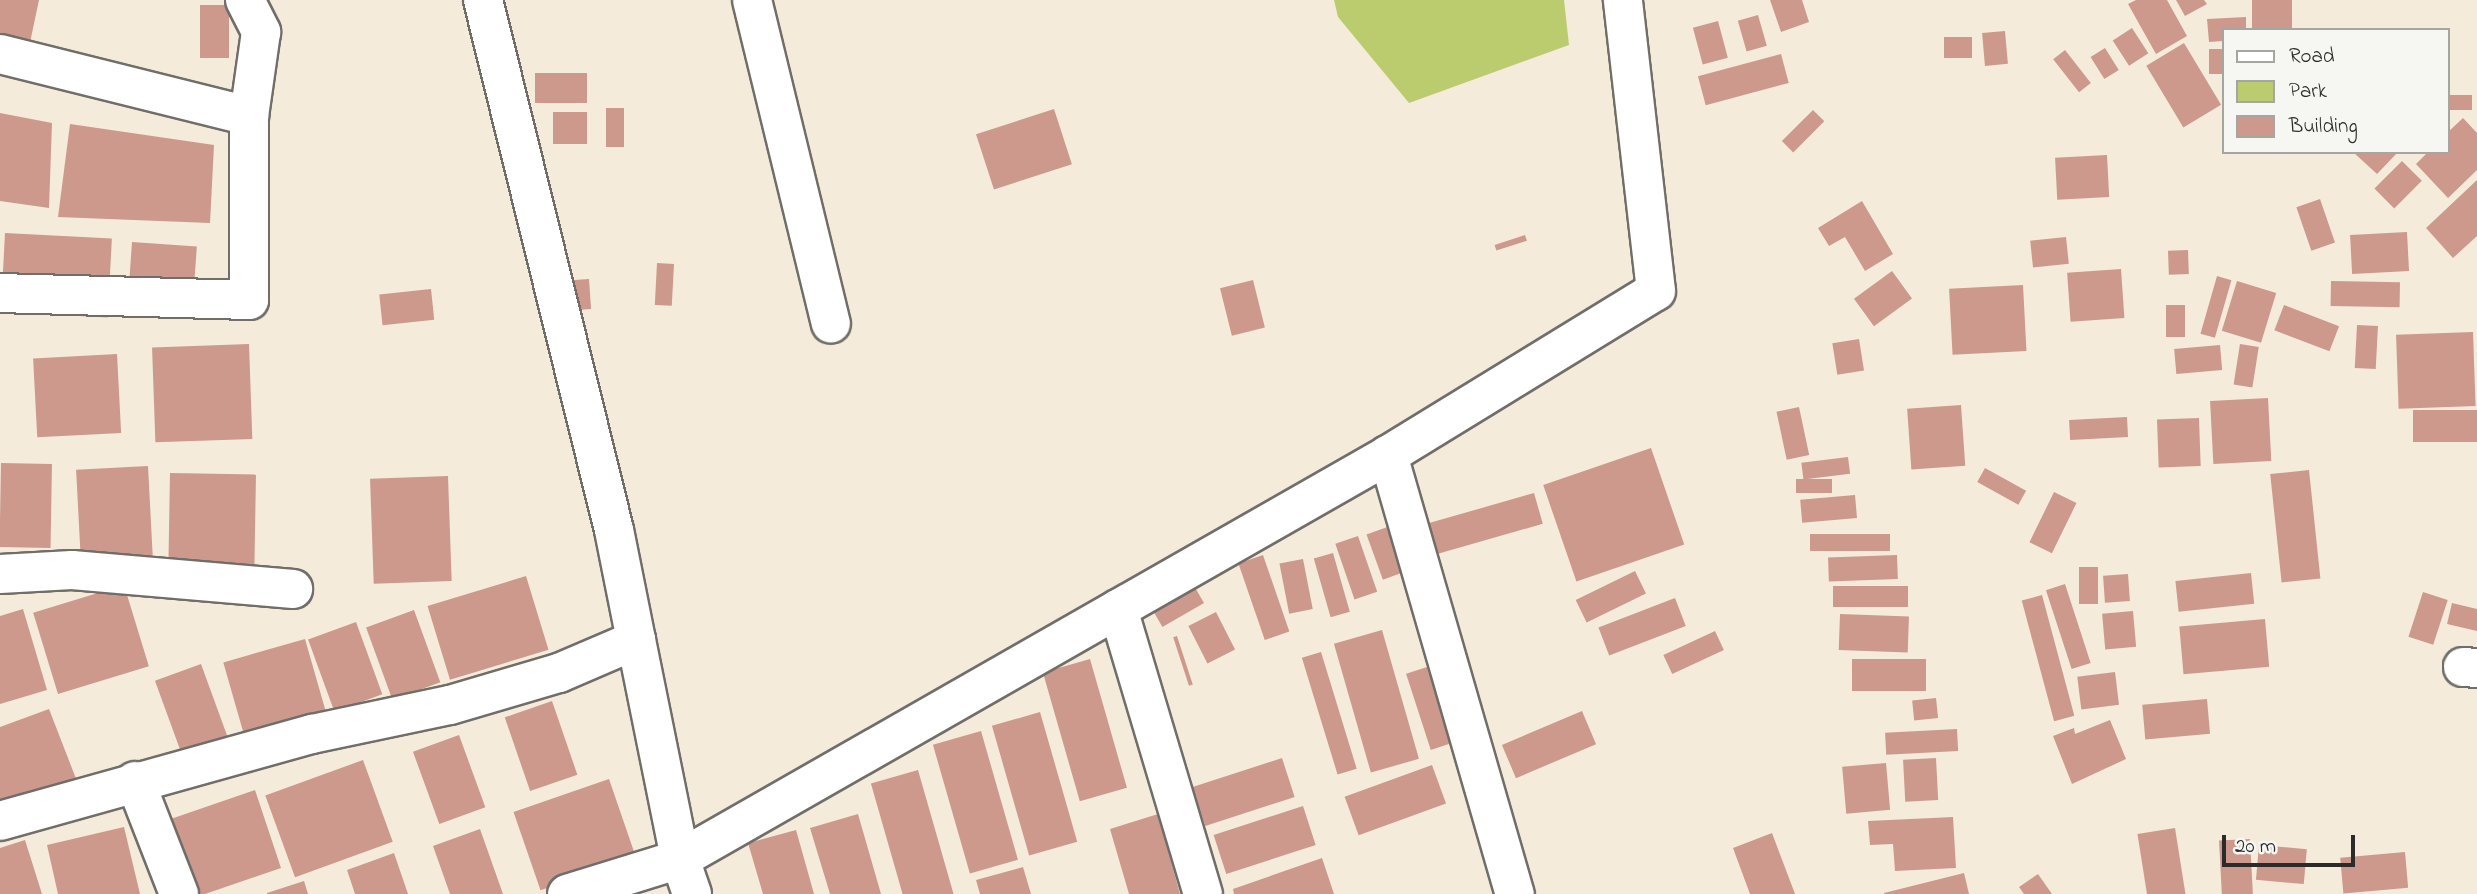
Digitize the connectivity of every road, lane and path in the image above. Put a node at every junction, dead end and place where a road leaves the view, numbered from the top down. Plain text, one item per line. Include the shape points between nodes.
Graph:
1 (244, 0) edge
2 (483, 0) edge
3 (752, 0) edge
4 (1623, 0) edge
5 (0, 54) edge
6 (249, 116) junction
7 (0, 292) edge
8 (831, 323) dead end
9 (1388, 455) junction
10 (0, 573) edge
11 (293, 589) dead end
12 (1118, 609) junction
13 (636, 640) junction
14 (135, 781) junction
15 (0, 821) edge
16 (686, 877) edge
17 (179, 894) edge
18 (567, 894) edge
19 (1203, 894) edge
20 (1515, 894) edge

1 - 6 street via 261,32
2 - 13 street
3 - 8 street
4 - 9 street via 1656,291
5 - 6 street
6 - 7 street via 248,300
9 - 12 street
9 - 20 street
10 - 11 street via 72,570
12 - 16 street
12 - 19 street
13 - 14 street via 559,673 450,705 312,734
13 - 16 street
14 - 15 street
14 - 17 street
16 - 18 street

